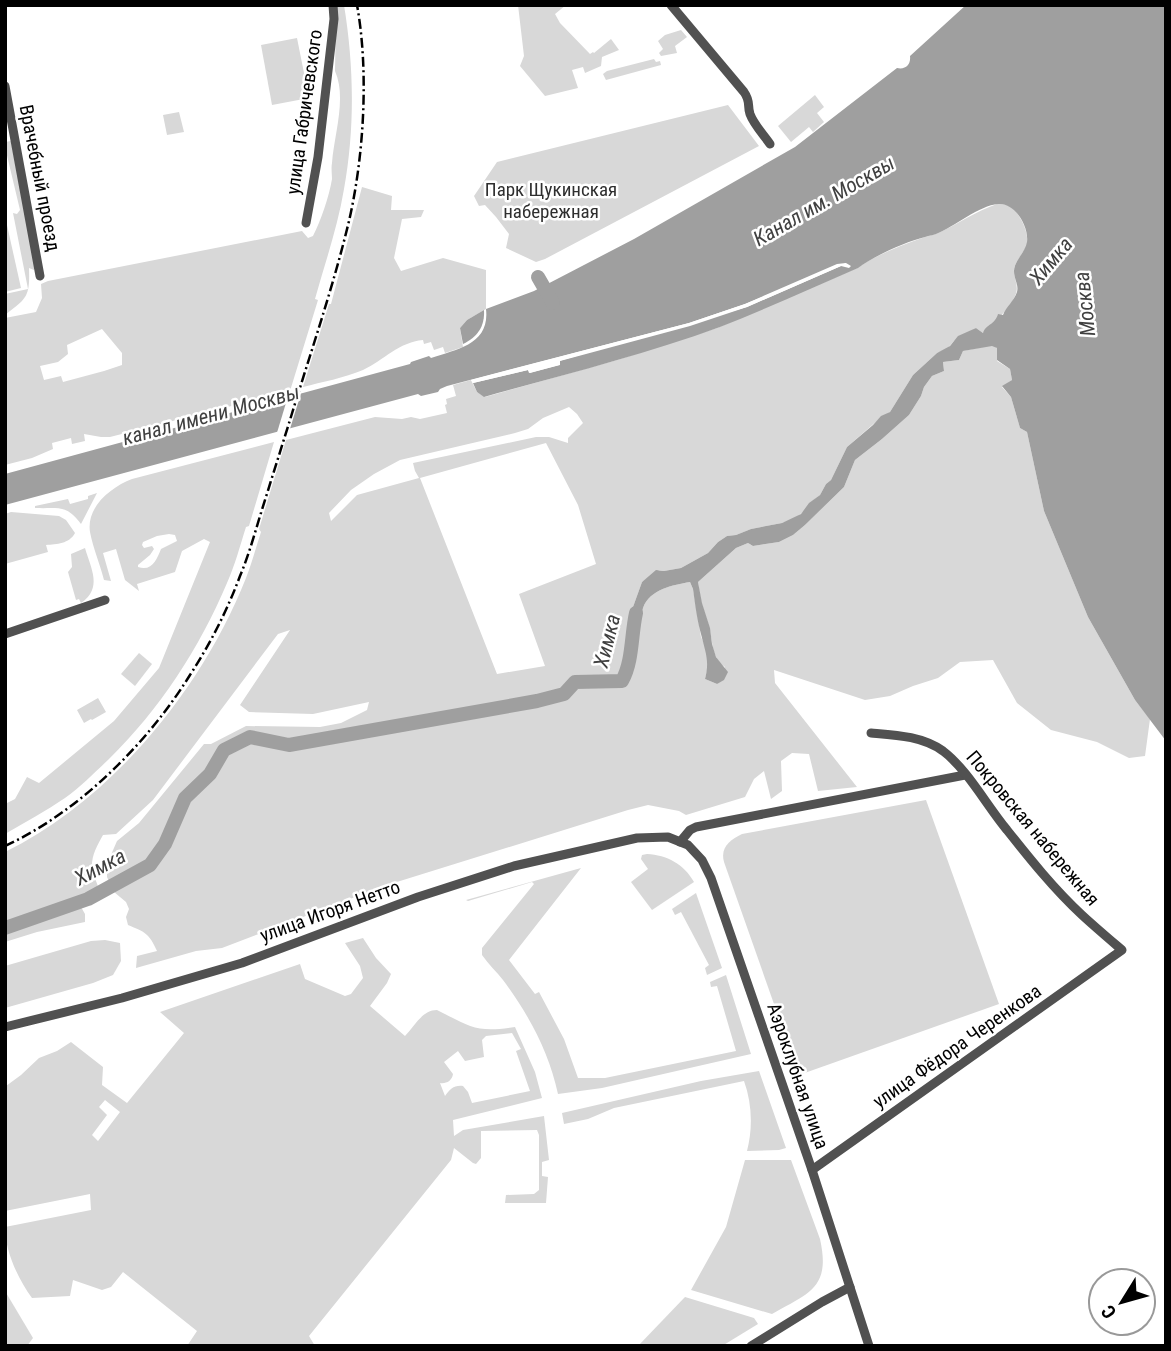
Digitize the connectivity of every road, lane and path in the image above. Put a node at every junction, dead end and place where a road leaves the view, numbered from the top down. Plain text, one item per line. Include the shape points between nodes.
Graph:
1 (333, 5) edge
2 (670, 5) edge
3 (5, 86) edge
4 (770, 144) dead end
5 (306, 223) dead end
6 (40, 276) dead end
7 (106, 600) dead end
8 (5, 634) edge
9 (871, 733) dead end
10 (965, 775) junction
11 (668, 836) joint
12 (680, 842) junction
13 (1122, 950) joint
14 (5, 1027) edge
15 (811, 1170) junction
16 (850, 1287) junction
17 (751, 1346) edge
18 (869, 1346) edge

1 - 5 street, улица Габричевского via 318,157
2 - 4 street via 744,92 752,118
3 - 6 street, Врачебный проезд
7 - 8 street
9 - 10 street, Покровская набережная via 919,740 937,748
10 - 12 street via 696,827
10 - 13 street, Покровская набережная via 1045,875
11 - 12 street, Аэроклубная улица
11 - 14 street, улица Игоря Нетто via 637,838 514,866 242,963
12 - 15 street, Аэроклубная улица via 702,860 711,877
13 - 15 street, улица Фёдора Черенкова
15 - 16 street, Аэроклубная улица
16 - 17 street
16 - 18 street, Аэроклубная улица

